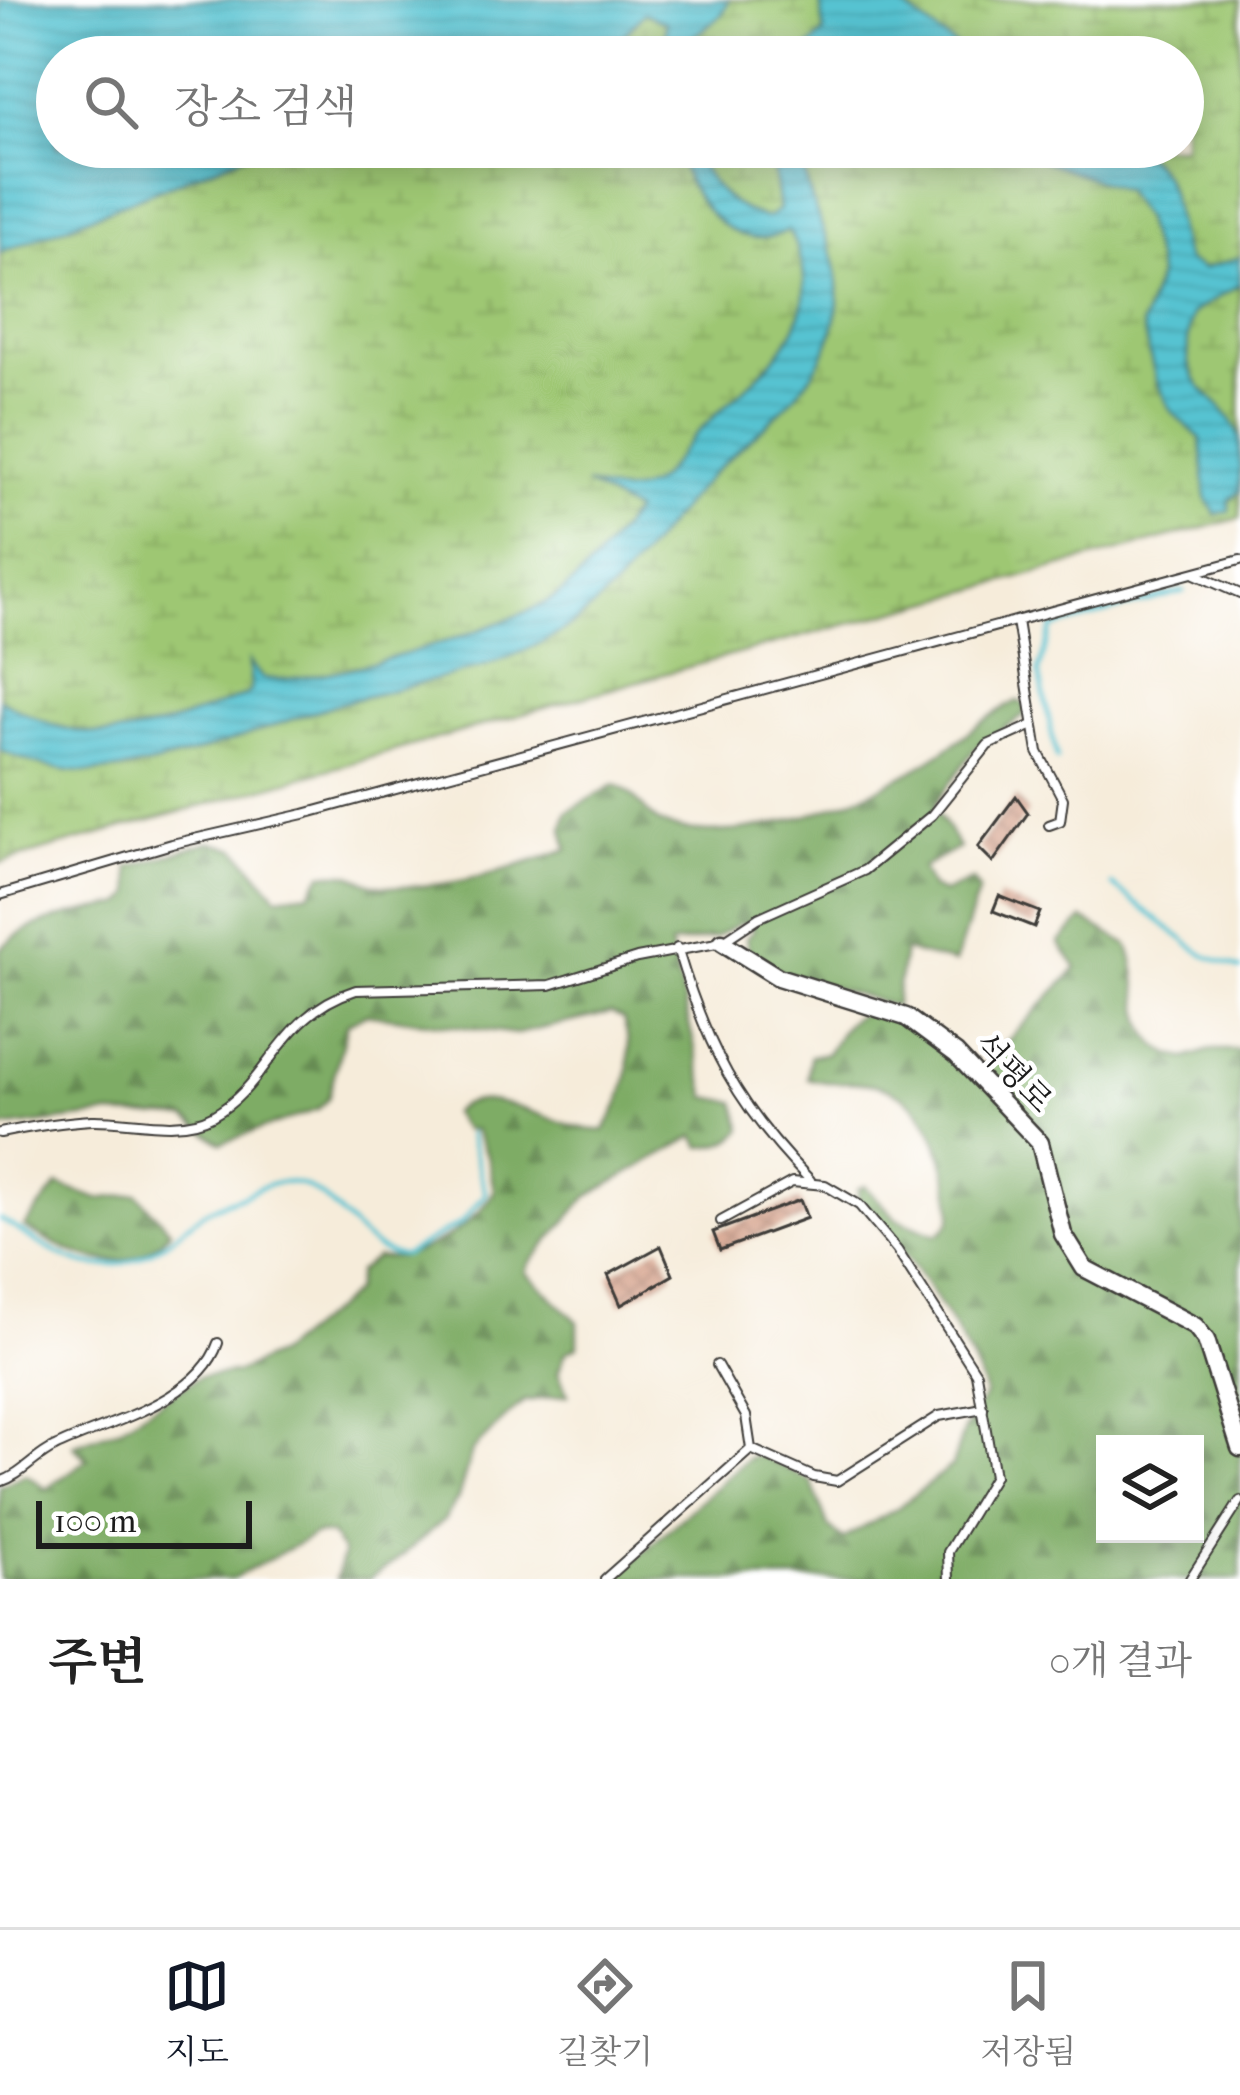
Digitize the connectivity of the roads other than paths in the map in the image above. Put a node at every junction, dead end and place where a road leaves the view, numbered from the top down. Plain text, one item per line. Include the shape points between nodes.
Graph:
1 (1240, 560) edge
2 (1194, 573) junction
3 (1240, 594) edge
4 (1017, 621) junction
5 (1033, 725) junction
6 (1049, 825) dead end
7 (0, 895) edge
8 (722, 942) junction
9 (677, 948) junction
10 (0, 1133) edge
11 (811, 1181) junction
12 (721, 1221) dead end
13 (218, 1343) dead end
14 (718, 1365) dead end
15 (983, 1408) junction
16 (1240, 1448) edge
17 (751, 1449) junction
18 (0, 1482) edge
19 (1240, 1501) edge
20 (605, 1579) edge
21 (949, 1579) edge
22 (1190, 1579) edge

1 - 2 lane
2 - 3 lane
2 - 4 lane
4 - 5 lane
4 - 7 lane
5 - 6 lane via 1041,762 1063,799 1060,820
5 - 8 lane via 988,746 932,814 865,870
8 - 9 lane
8 - 16 street, 석평로 via 778,977 906,1017 997,1091 1040,1143 1063,1234 1084,1268 1161,1306 1206,1340
9 - 10 lane via 550,985 356,990 297,1022 228,1106 199,1122 91,1120
9 - 11 lane via 700,1022 733,1085 764,1135
11 - 12 lane via 776,1187
11 - 15 lane via 859,1205 897,1250 976,1373
13 - 18 lane via 200,1372 155,1402 54,1447
14 - 17 lane via 746,1416
15 - 17 lane via 939,1416 838,1481
15 - 21 lane via 994,1476 948,1552
17 - 20 lane
19 - 22 lane

